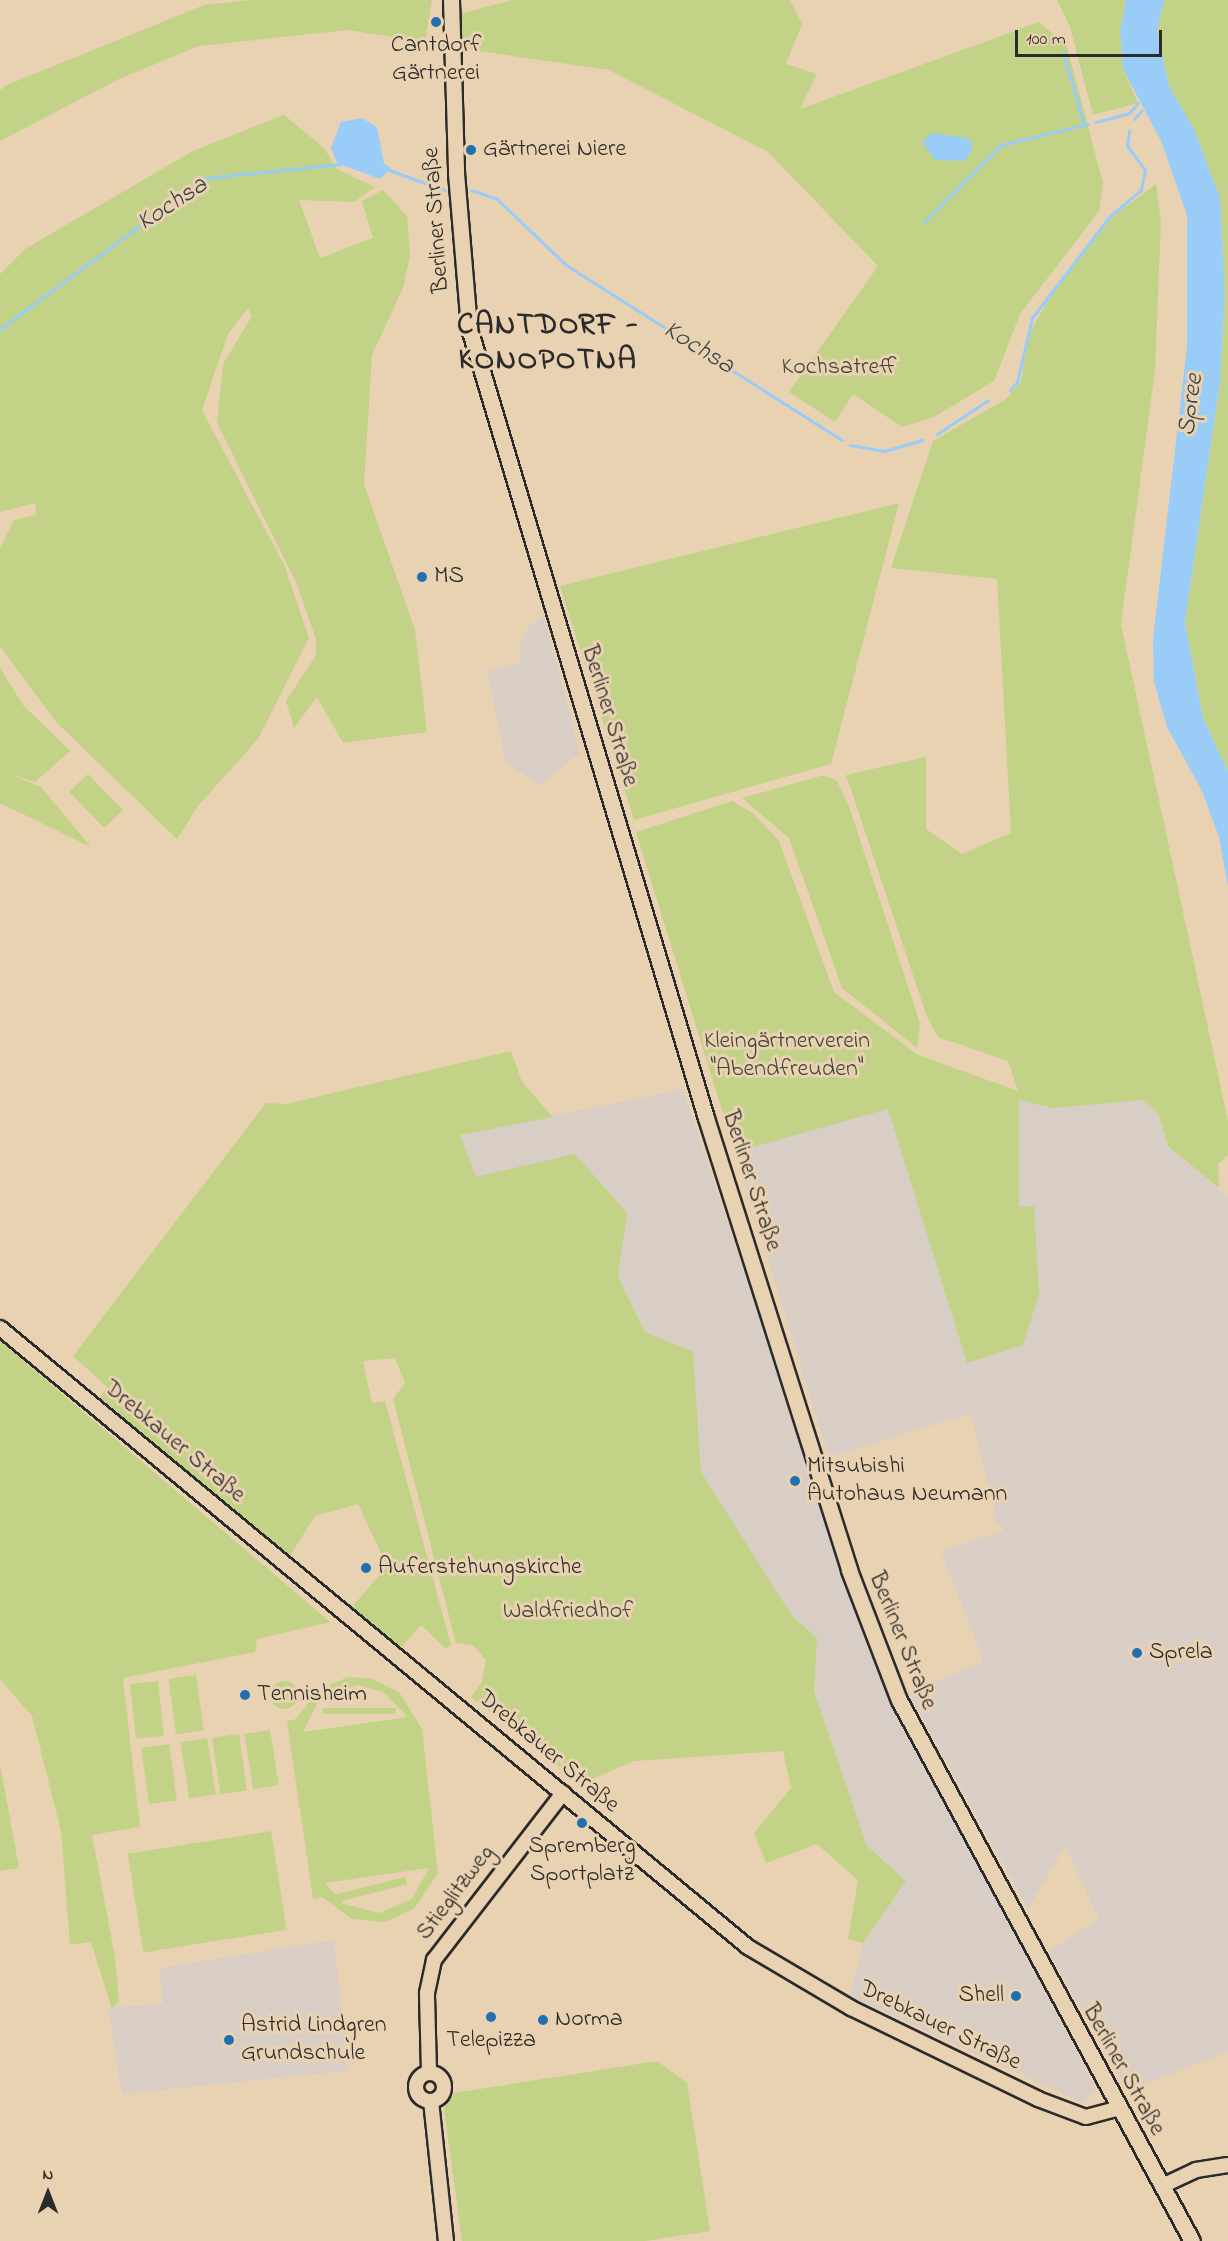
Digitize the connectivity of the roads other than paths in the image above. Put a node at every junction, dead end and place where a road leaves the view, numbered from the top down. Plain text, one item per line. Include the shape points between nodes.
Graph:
1 (451, 0) edge
2 (0, 1329) edge
3 (563, 1793) junction
4 (429, 2072) junction
5 (431, 2101) junction
6 (1119, 2108) junction
7 (1228, 2165) edge
8 (1162, 2186) junction
9 (446, 2241) edge
10 (1192, 2241) edge

1 - 6 main road, Berliner Straße via 456,173 469,328 706,1118 881,1662 990,1876
2 - 3 street, Drebkauer Straße
3 - 4 street, Stieglitzweg via 434,1960 427,1993
3 - 6 street, Drebkauer Straße via 748,1947 804,1984 1073,2114 1096,2117
4 - 5 street via 416,2088
4 - 5 street via 445,2085 440,2098
5 - 9 street
6 - 8 main road, Berliner Straße
7 - 8 street via 1196,2169
8 - 10 main road, Berliner Straße

